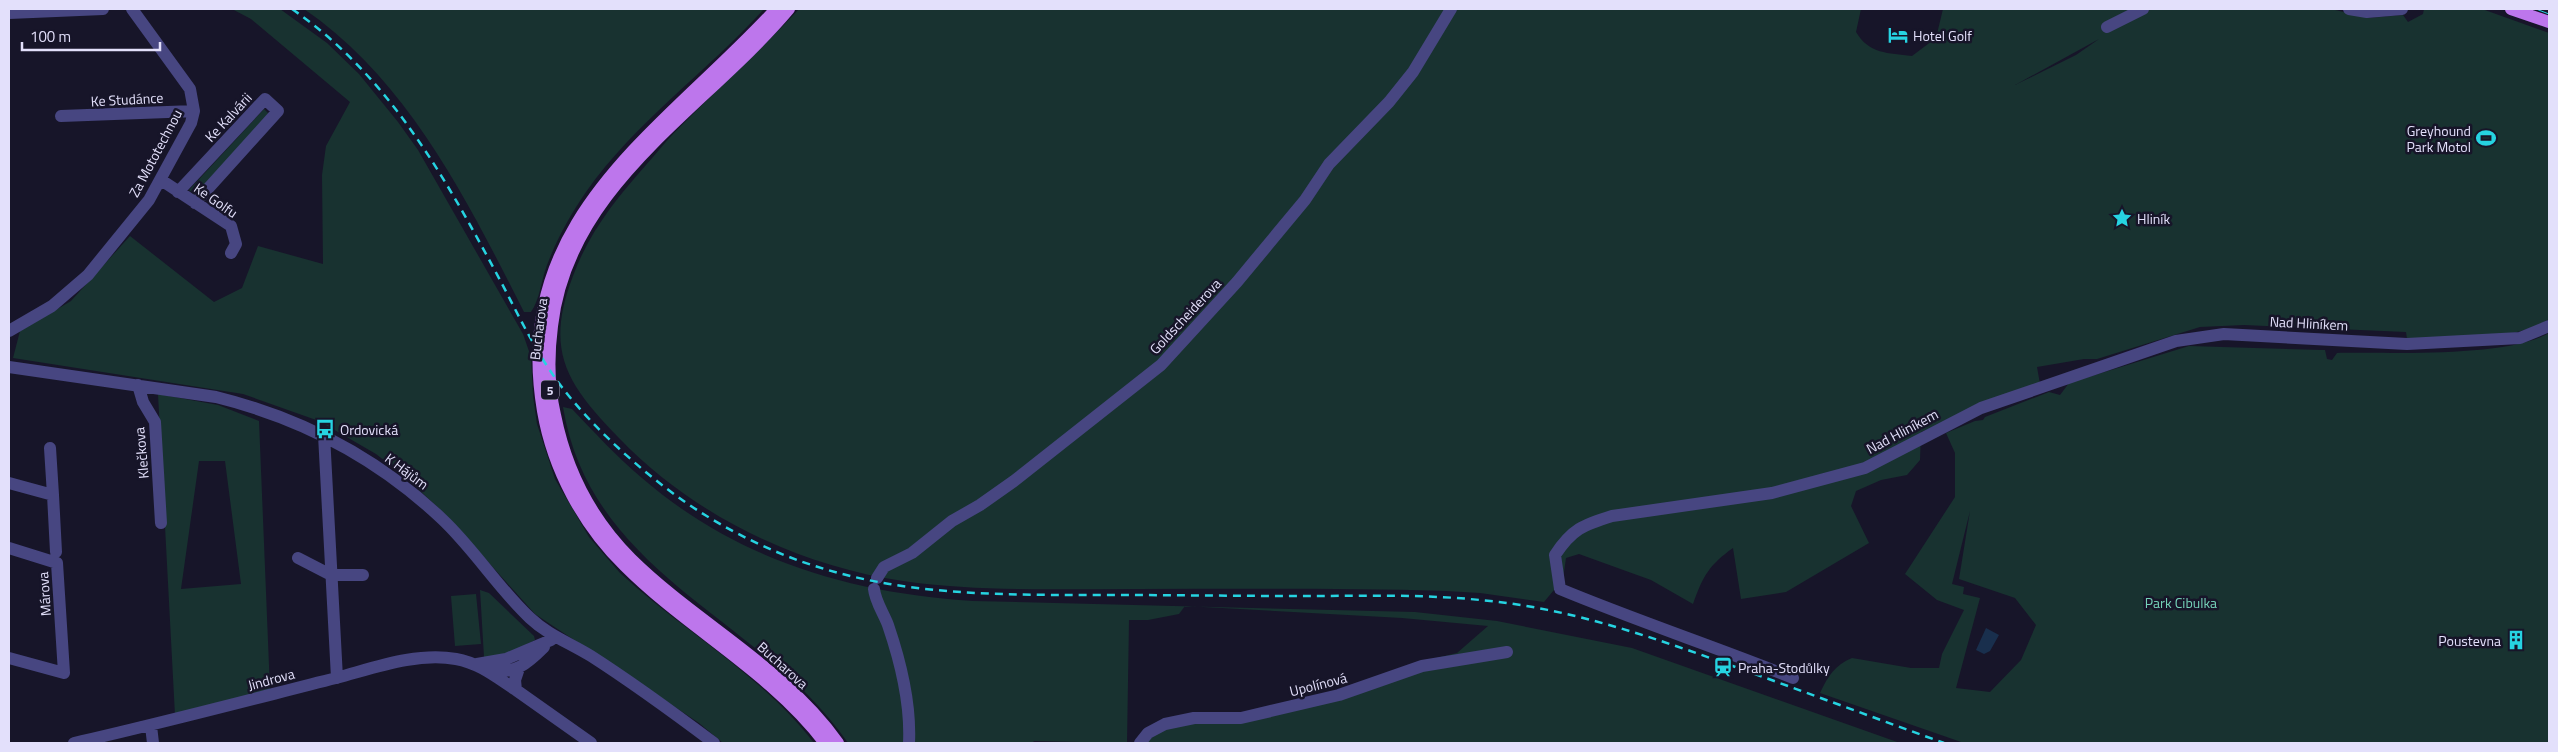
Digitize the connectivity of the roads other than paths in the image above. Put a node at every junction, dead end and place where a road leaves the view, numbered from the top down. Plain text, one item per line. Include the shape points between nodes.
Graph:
1 (103, 9) edge
2 (132, 9) edge
3 (776, 9) edge
4 (789, 9) edge
5 (1451, 9) edge
6 (2143, 9) edge
7 (2349, 9) edge
8 (2402, 9) edge
9 (2511, 9) edge
10 (9, 13) edge
11 (2549, 22) edge
12 (2107, 27) dead end
13 (194, 110) junction
14 (61, 116) dead end
15 (161, 180) junction
16 (178, 192) junction
17 (196, 203) junction
18 (231, 253) dead end
19 (2549, 326) edge
20 (9, 331) edge
21 (9, 367) edge
22 (138, 385) junction
23 (324, 435) junction
24 (50, 448) dead end
25 (9, 483) edge
26 (52, 495) junction
27 (161, 523) dead end
28 (9, 548) edge
29 (56, 552) dead end
30 (298, 558) dead end
31 (331, 575) junction
32 (363, 575) dead end
33 (552, 638) junction
34 (1507, 652) dead end
35 (9, 658) edge
36 (477, 664) junction
37 (519, 668) junction
38 (490, 672) junction
39 (336, 678) junction
40 (1793, 678) dead end
41 (516, 690) junction
42 (150, 726) junction
43 (74, 743) edge
44 (153, 743) edge
45 (591, 743) edge
46 (714, 743) edge
47 (825, 743) edge
48 (838, 743) edge
49 (909, 743) edge
50 (1140, 743) edge

1 - 10 street
2 - 13 street, Za Mototechnou via 190,89
3 - 47 main road, Bucharova / 5 via 634,149 584,210 564,246 549,284 539,370 551,444 571,494 611,552 644,584 775,689
4 - 48 main road, Bucharova / 5 via 641,156 601,203 575,246 561,279 554,308 548,371 565,456 587,502 614,540 667,590 764,666
5 - 49 street, Goldscheiderova via 1413,72 1389,102 1329,164 1305,200 1237,282 1160,365 980,506 952,521 912,553 884,567 875,584 904,676
6 - 12 street
7 - 8 street via 2376,12
9 - 11 main road
13 - 14 street, Ke Studánce
13 - 15 street, Za Mototechnou via 191,123
15 - 16 street, Ke Golfu
15 - 20 street, Za Mototechnou via 149,200 88,275 52,306
16 - 17 street, Ke Golfu
16 - 17 street, Ke Kalvárii via 265,99 278,111
17 - 18 street, Ke Golfu via 231,226 236,244
19 - 40 street, Nad Hliníkem via 2520,338 2407,344 2224,334 2176,341 1981,408 1865,468 1772,493 1612,516 1590,523 1574,531 1555,555 1560,589
21 - 22 street, K Hájům
22 - 23 street, K Hájům via 236,402
22 - 27 street, Klečkova via 143,402 155,422
23 - 31 street
23 - 33 street, K Hájům via 403,485 437,514
24 - 26 street
25 - 26 street
26 - 29 street
28 - 35 street, Márova via 57,563 64,673
30 - 31 street
31 - 32 street
31 - 39 street
33 - 36 street, Jindrova via 506,659
33 - 37 street
33 - 46 street, K Hájům via 589,655
34 - 50 street, Upolínová via 1422,666 1339,695 1241,718 1194,718 1165,724 1148,733
36 - 38 street, Jindrova
36 - 39 street, Jindrova via 454,659 417,659
37 - 38 street
37 - 41 street
38 - 41 street, Jindrova
39 - 42 street, Jindrova
41 - 45 street, Jindrova
42 - 43 street, Jindrova
42 - 44 street

